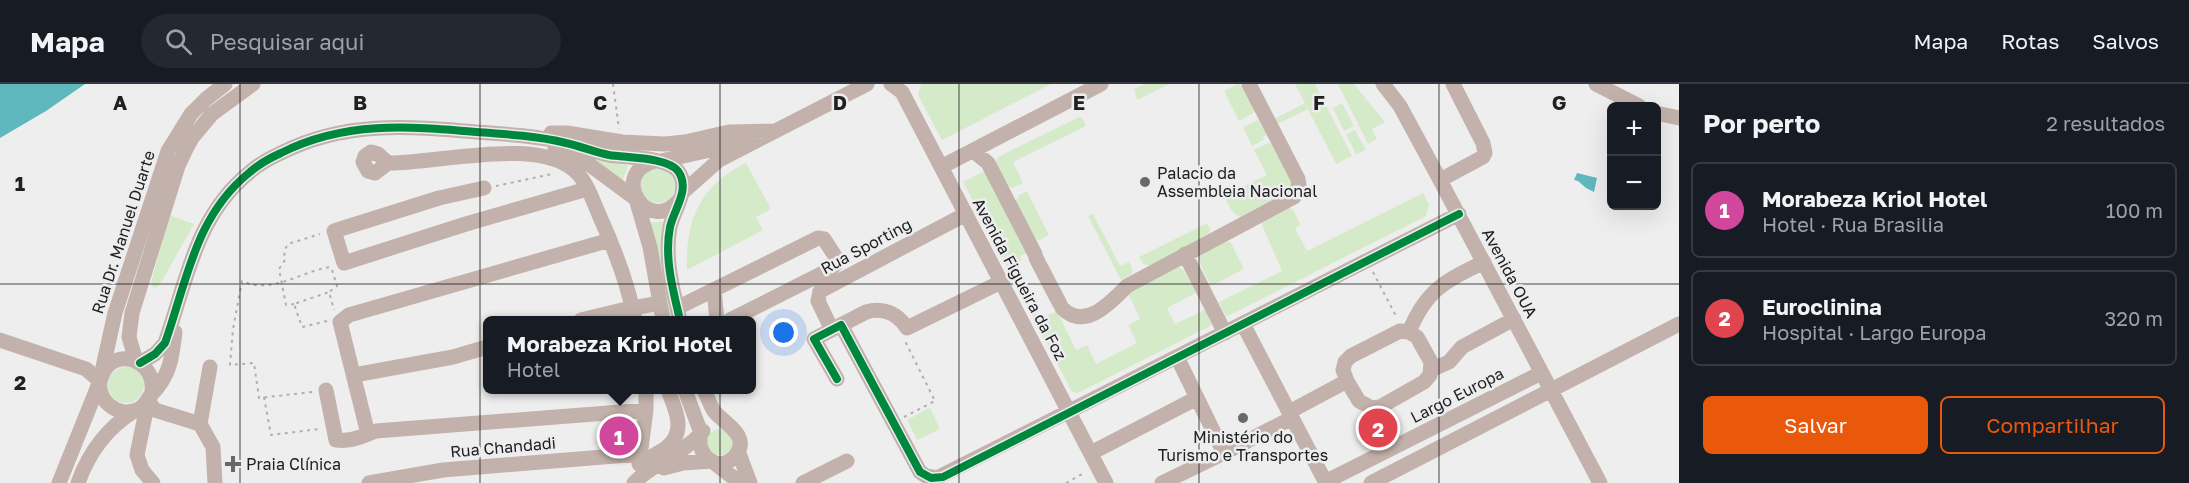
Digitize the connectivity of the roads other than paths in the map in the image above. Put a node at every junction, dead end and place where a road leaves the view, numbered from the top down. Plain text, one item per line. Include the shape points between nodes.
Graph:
1 (225, 84) edge
2 (253, 84) edge
3 (1101, 84) edge
4 (1249, 84) edge
5 (1383, 84) edge
6 (1453, 84) edge
7 (1596, 84) edge
8 (869, 85) edge
9 (898, 87) edge
10 (1631, 102) edge
11 (1661, 113) edge
12 (1678, 118) edge
13 (775, 131) junction
14 (530, 137) junction
15 (757, 139) junction
16 (973, 151) junction
17 (657, 161) junction
18 (388, 163) dead end
19 (941, 167) junction
20 (1440, 180) junction
21 (484, 188) road end
22 (587, 189) junction
23 (682, 195) junction
24 (636, 199) junction
25 (966, 214) junction
26 (1459, 214) junction
27 (610, 240) junction
28 (1185, 254) junction
29 (1484, 262) junction
30 (1001, 282) junction
31 (714, 290) junction
32 (660, 303) junction
33 (178, 304) junction
34 (634, 314) edge
35 (679, 314) edge
36 (619, 316) edge
37 (662, 316) edge
38 (717, 316) edge
39 (740, 316) edge
40 (1514, 319) junction
41 (1243, 324) junction
42 (1679, 324) edge
43 (836, 327) junction
44 (1406, 331) junction
45 (1225, 333) junction
46 (0, 340) edge
47 (483, 348) edge
48 (483, 354) edge
49 (453, 357) junction
50 (1177, 357) junction
51 (138, 362) junction
52 (210, 367) dead end
53 (1431, 370) junction
54 (1541, 372) junction
55 (354, 375) junction
56 (101, 378) junction
57 (837, 379) dead end
58 (1347, 381) junction
59 (326, 390) road end
60 (1551, 391) junction
61 (646, 394) edge
62 (669, 394) edge
63 (686, 394) edge
64 (708, 394) edge
65 (149, 399) junction
66 (1197, 399) junction
67 (646, 410) junction
68 (134, 411) junction
69 (1069, 413) junction
70 (1290, 415) junction
71 (119, 421) junction
72 (200, 424) junction
73 (729, 424) junction
74 (701, 433) junction
75 (368, 434) junction
76 (138, 449) junction
77 (738, 451) junction
78 (1224, 453) junction
79 (640, 454) junction
80 (1094, 460) junction
81 (712, 461) junction
82 (847, 461) dead end
83 (636, 480) edge
84 (1325, 482) edge
85 (59, 483) edge
86 (78, 483) edge
87 (153, 483) edge
88 (215, 483) edge
89 (369, 483) edge
90 (740, 483) edge
91 (750, 483) edge
92 (803, 483) edge
93 (1106, 483) edge
94 (1162, 483) edge
95 (1371, 483) edge
96 (1600, 483) edge

1 - 56 street, Rua Dr. Manuel Duarte via 191,114 165,157 115,313
2 - 51 street, Rua Dr. Manuel Duarte via 212,114 192,138 177,166 132,313 129,337
3 - 16 street
4 - 28 street via 1298,179 1298,192 1290,201
5 - 20 street, Avenida OUA via 1400,106
6 - 20 street via 1485,153
7 - 10 street
8 - 13 street
9 - 19 street, Avenida Figueira da Foz
11 - 12 street
13 - 14 street via 729,132 665,144 552,132
13 - 15 street
14 - 17 street via 608,155
14 - 24 street via 590,165
14 - 33 street via 373,128 332,133 292,147 251,170 220,203 192,256
15 - 17 street
15 - 23 street via 719,160
16 - 19 street
16 - 28 street via 988,163 1061,306 1074,317 1090,316 1126,286
17 - 23 street via 677,170 682,178
17 - 24 street via 647,163 635,175
18 - 22 street via 516,153 545,156 567,165 581,177
19 - 25 street, Avenida Figueira da Foz
20 - 26 street, Avenida OUA
21 - 22 street via 334,231 337,265
22 - 27 street
23 - 24 street via 671,208 661,211 647,209
23 - 35 street via 671,221 668,251
24 - 32 street via 651,247
25 - 30 street, Avenida Figueira da Foz
25 - 43 street, Rua Sporting via 820,291 818,301
26 - 29 street, Avenida OUA
26 - 41 street
27 - 34 street
27 - 55 street via 349,315 340,322
28 - 45 street
29 - 40 street, Avenida OUA
29 - 44 street via 1440,285
30 - 43 street via 908,328 884,310 866,312
30 - 69 street, Avenida Figueira da Foz
31 - 35 street
31 - 38 street
31 - 39 street via 818,238 824,239 837,259 836,264
32 - 34 street
32 - 37 street
33 - 51 street via 165,343 155,354
33 - 65 street via 169,367
34 - 36 street
40 - 53 street via 1462,347 1449,362
40 - 54 street, Avenida OUA
41 - 45 street
41 - 70 street
42 - 60 street
43 - 57 street via 814,339
43 - 69 street via 920,472 926,476 937,478
44 - 53 street via 1417,337 1431,362
44 - 58 street via 1394,332 1348,358 1343,370
45 - 50 street
46 - 56 street via 86,369
47 - 49 street
48 - 49 street
49 - 55 street
50 - 66 street
50 - 69 street
51 - 56 street via 117,361
51 - 65 street via 151,377
52 - 72 street
53 - 58 street via 1425,382 1376,408 1362,405
54 - 60 street, Avenida OUA
54 - 84 street, Largo Europa
55 - 75 street
56 - 68 street via 101,394 108,405
56 - 85 street, Rua Dr. Manuel Duarte
58 - 70 street
59 - 75 street via 336,440 349,441
60 - 95 street
60 - 96 street, Avenida OUA
61 - 67 street
62 - 83 street via 678,420 677,432 669,445 646,461
63 - 74 street
64 - 73 street via 712,409
65 - 68 street
65 - 72 street via 155,410
65 - 76 street
66 - 78 street
66 - 80 street
67 - 75 street
67 - 79 street
68 - 71 street
69 - 80 street, Avenida Figueira da Foz
70 - 78 street
70 - 84 street
71 - 76 street via 133,426
71 - 86 street via 94,448
72 - 88 street via 213,447
73 - 74 street via 717,422
73 - 77 street via 738,433
74 - 81 street via 702,453
74 - 83 street via 684,451 648,469
76 - 87 street via 139,463
77 - 81 street via 730,460
77 - 91 street
78 - 94 street
79 - 83 street
79 - 89 street, Rua Chandadi via 443,470
80 - 93 street, Avenida Figueira da Foz
81 - 83 street via 670,466
81 - 90 street
82 - 92 street

